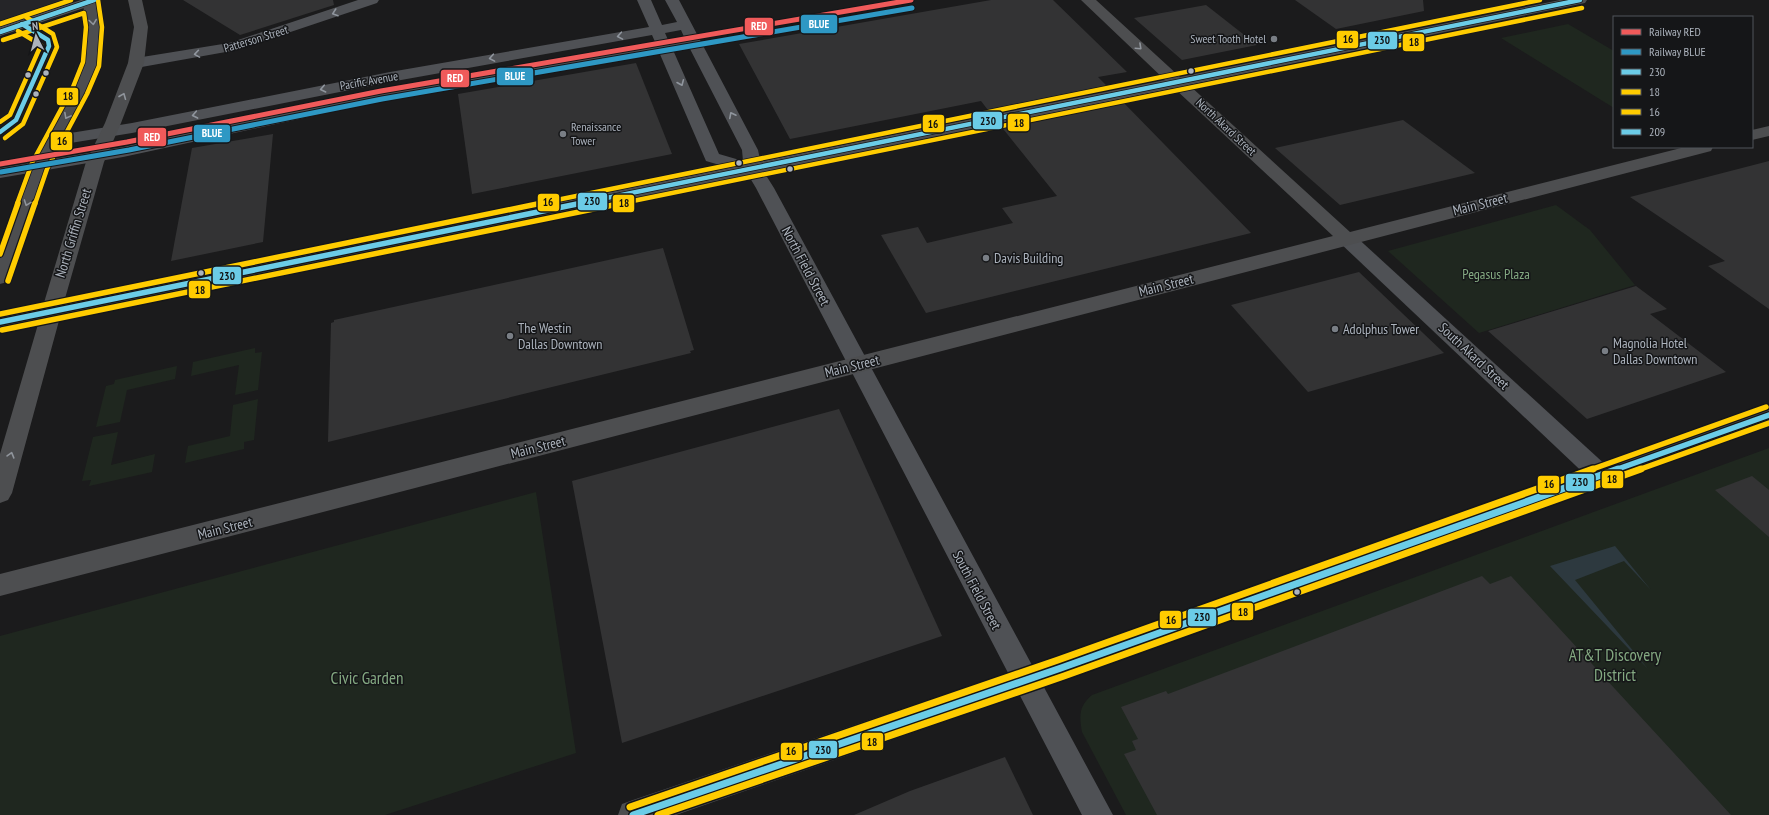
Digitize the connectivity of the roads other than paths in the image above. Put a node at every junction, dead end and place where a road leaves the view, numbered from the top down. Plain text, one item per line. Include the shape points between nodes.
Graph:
1 (134, 0) edge
2 (372, 0) edge
3 (644, 0) edge
4 (672, 0) edge
5 (1088, 0) edge
6 (1580, 0) edge
7 (91, 1) edge
8 (686, 25) junction
9 (659, 30) junction
10 (0, 32) edge
11 (695, 42) junction
12 (666, 47) junction
13 (136, 63) junction
14 (1176, 82) junction
15 (1769, 131) edge
16 (108, 132) junction
17 (1753, 135) edge
18 (52, 141) junction
19 (1700, 148) edge
20 (97, 157) junction
21 (40, 166) junction
22 (753, 169) junction
23 (0, 173) edge
24 (1346, 238) junction
25 (0, 278) edge
26 (51, 311) junction
27 (0, 322) edge
28 (858, 364) junction
29 (1769, 415) edge
30 (1601, 475) junction
31 (0, 492) edge
32 (0, 586) edge
33 (1026, 680) junction
34 (633, 815) edge
35 (1098, 815) edge

1 - 13 main road, North Griffin Street via 141,27
2 -> 13 street, Patterson Street via 232,47
3 - 9 street
4 - 8 street, North Field Street
5 -> 14 main road, North Akard Street
6 - 14 main road
7 - 10 street
7 -> 18 main road via 94,28 91,64
8 - 9 street, Pacific Avenue
8 - 11 street, North Field Street
9 - 12 street
9 -> 16 street, Pacific Avenue via 327,88
11 - 12 street, Pacific Avenue
22 -> 11 street, North Field Street via 750,150
12 - 20 street, Pacific Avenue via 396,93
12 -> 22 street via 712,157
16 -> 13 main road, North Griffin Street
14 - 22 main road
14 - 24 main road, North Akard Street
15 - 17 main road
16 - 18 street, Pacific Avenue
16 - 20 main road, North Griffin Street
18 - 21 main road
19 - 24 main road, Main Street
20 - 21 street, Pacific Avenue
20 - 26 main road, North Griffin Street
21 - 23 street, Pacific Avenue
21 -> 25 main road
22 - 26 main road
22 - 28 street, North Field Street
24 - 28 main road, Main Street
24 - 30 street, South Akard Street
26 - 27 main road
31 -> 26 main road, North Griffin Street
28 - 32 main road, Main Street
28 - 33 street, South Field Street
29 - 30 main road
30 - 33 main road
33 - 34 main road
33 - 35 street, South Field Street

